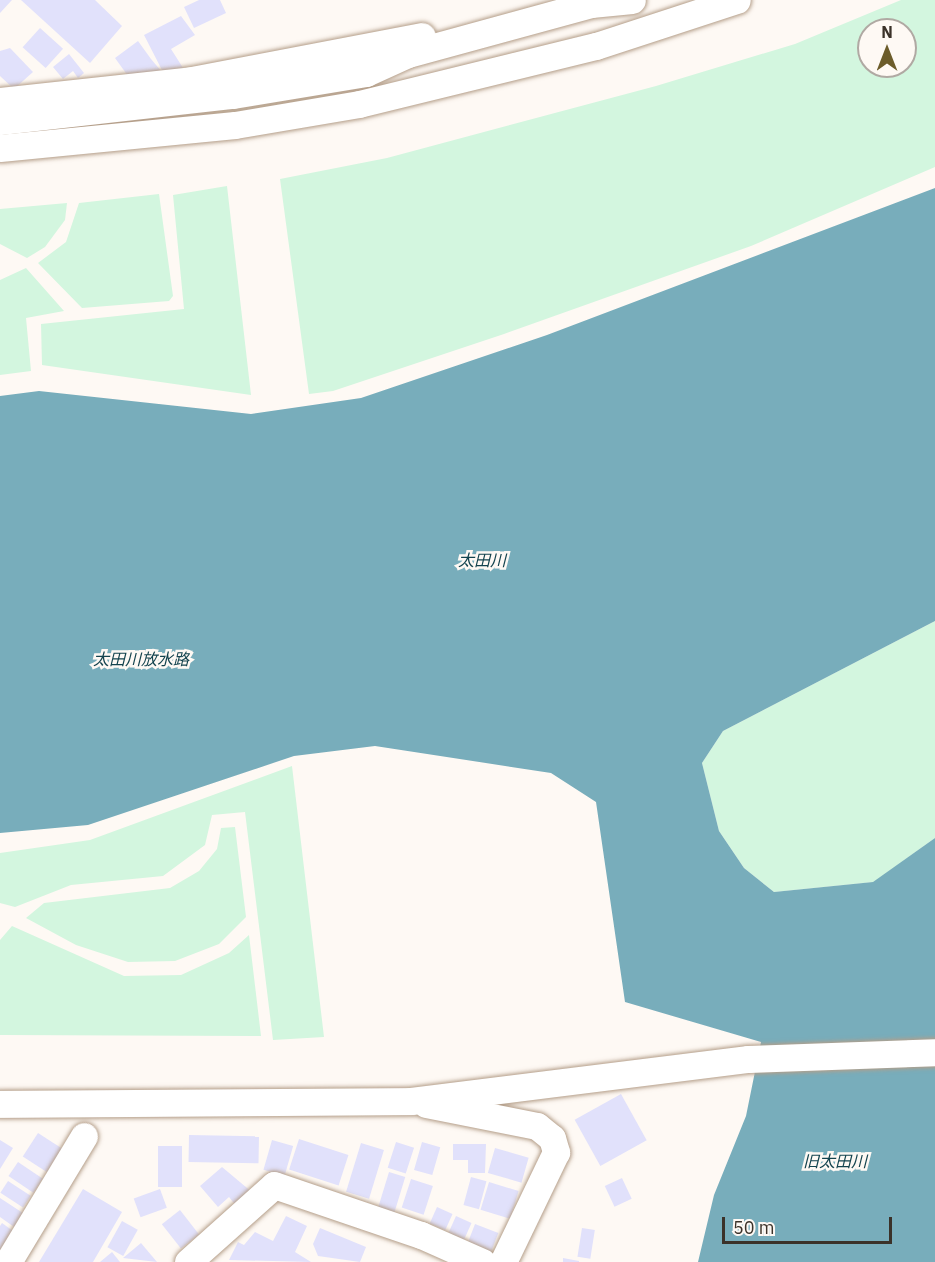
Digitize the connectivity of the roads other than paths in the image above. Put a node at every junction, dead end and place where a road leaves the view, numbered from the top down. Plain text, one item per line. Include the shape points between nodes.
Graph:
1 (632, 0) edge
2 (737, 0) edge
3 (596, 2) edge
4 (465, 25) dead end
5 (302, 59) junction
6 (366, 73) junction
7 (233, 95) junction
8 (0, 101) edge
9 (359, 104) junction
10 (0, 121) edge
11 (0, 148) edge
12 (935, 1052) edge
13 (411, 1101) junction
14 (0, 1104) edge
15 (84, 1136) dead end
16 (193, 1261) edge
17 (8, 1262) edge
18 (482, 1262) edge
19 (503, 1262) edge

1 - 3 street
2 - 9 street via 596,46
3 - 6 street via 408,54
3 - 9 street
4 - 5 street
5 - 6 street
5 - 7 street
5 - 8 street via 192,80
6 - 7 street
7 - 10 street
9 - 11 street via 236,125
12 - 13 street via 747,1059
13 - 14 street
13 - 19 street via 537,1126 552,1138 556,1152
15 - 17 street
16 - 18 street via 274,1185 420,1234

